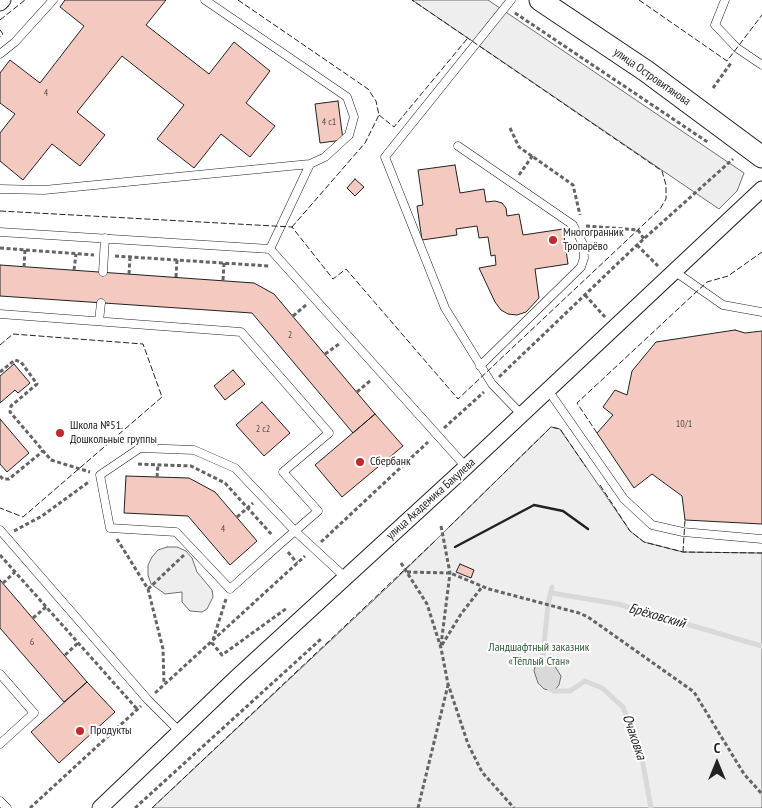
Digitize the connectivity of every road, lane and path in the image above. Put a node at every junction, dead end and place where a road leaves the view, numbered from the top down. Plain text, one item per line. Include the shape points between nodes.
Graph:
1 (3, 0) edge
2 (53, 0) edge
3 (205, 0) edge
4 (511, 0) edge
5 (540, 0) edge
6 (725, 0) edge
7 (0, 2) edge
8 (506, 7) junction
9 (0, 54) edge
10 (731, 62) dead end
11 (762, 65) edge
12 (713, 88) dead end
13 (510, 128) dead end
14 (710, 143) dead end
15 (458, 146) dead end
16 (726, 154) dead end
17 (533, 155) junction
18 (762, 157) edge
19 (310, 164) junction
20 (522, 170) dead end
21 (0, 189) edge
22 (762, 189) edge
23 (573, 225) junction
24 (583, 226) junction
25 (0, 232) edge
26 (105, 238) junction
27 (644, 238) junction
28 (637, 245) junction
29 (0, 248) edge
30 (270, 249) junction
31 (25, 250) junction
32 (76, 254) junction
33 (104, 255) junction
34 (130, 257) junction
35 (177, 260) junction
36 (224, 263) junction
37 (271, 266) dead end
38 (24, 267) dead end
39 (74, 270) dead end
40 (103, 272) dead end
41 (129, 274) dead end
42 (671, 274) junction
43 (176, 277) dead end
44 (223, 280) dead end
45 (585, 295) junction
46 (300, 299) dead end
47 (101, 302) dead end
48 (306, 306) junction
49 (311, 312) dead end
50 (762, 312) edge
51 (0, 314) edge
52 (293, 316) dead end
53 (99, 321) junction
54 (614, 328) junction
55 (334, 337) dead end
56 (339, 344) junction
57 (346, 351) dead end
58 (325, 354) dead end
59 (480, 366) junction
60 (0, 372) edge
61 (365, 372) dead end
62 (371, 380) junction
63 (492, 384) junction
64 (378, 387) dead end
65 (548, 390) junction
66 (357, 392) dead end
67 (522, 415) junction
68 (437, 435) junction
69 (421, 436) dead end
70 (427, 444) junction
71 (43, 450) junction
72 (117, 463) junction
73 (158, 465) junction
74 (466, 467) junction
75 (100, 475) junction
76 (0, 476) edge
77 (157, 477) dead end
78 (261, 495) junction
79 (248, 507) junction
80 (237, 517) dead end
81 (441, 526) dead end
82 (110, 528) junction
83 (295, 531) junction
84 (2, 533) edge
85 (762, 539) edge
86 (280, 544) junction
87 (315, 547) junction
88 (191, 548) junction
89 (0, 555) edge
90 (297, 563) junction
91 (401, 563) dead end
92 (16, 572) junction
93 (408, 572) junction
94 (450, 573) junction
95 (346, 578) junction
96 (3, 583) dead end
97 (482, 587) junction
98 (148, 589) junction
99 (230, 589) junction
100 (46, 607) junction
101 (289, 607) dead end
102 (33, 618) dead end
103 (320, 638) dead end
104 (78, 643) junction
105 (212, 643) junction
106 (441, 648) junction
107 (65, 655) dead end
108 (0, 674) edge
109 (164, 684) junction
110 (448, 684) junction
111 (148, 700) junction
112 (137, 709) junction
113 (179, 731) junction
114 (0, 744) edge
115 (762, 794) edge
116 (0, 801) edge
117 (418, 807) edge
118 (7, 808) edge
119 (30, 808) edge
120 (100, 808) edge
121 (135, 808) edge
122 (514, 808) edge

1 - 7 street
2 - 9 lane
3 - 19 lane via 347,97 354,118 349,135 325,157
4 - 8 lane
5 - 18 main road, улица Островитянова via 646,71
6 - 11 lane via 715,25 737,48
8 - 14 path
8 - 59 lane via 385,158 446,308
10 - 12 path
13 - 17 path via 519,147
15 - 23 lane
16 - 27 path via 734,160
17 - 20 path
17 - 24 path via 574,185
19 - 21 lane via 44,190
19 - 30 lane
22 - 42 street, улица Академика Бакулева
23 - 24 path
23 - 59 lane via 583,244 581,267
24 - 27 path via 638,230
25 - 26 lane
26 - 30 lane
26 - 33 lane
27 - 28 path
28 - 42 path
28 - 45 path
29 - 31 path
30 - 68 lane
31 - 32 path
31 - 38 path
32 - 33 path
32 - 39 path
33 - 34 path
33 - 40 lane
34 - 35 path
34 - 41 path
35 - 36 path
35 - 43 path
36 - 37 path
36 - 44 path
42 - 50 lane via 723,305
42 - 54 street, улица Академика Бакулева
45 - 54 path
45 - 63 path
46 - 48 path
47 - 53 lane
48 - 49 path
48 - 52 path
51 - 53 lane
53 - 83 lane via 241,332 328,433 283,472 318,511
54 - 65 street, улица Академика Бакулева
55 - 56 path
56 - 57 path
56 - 58 path
59 - 63 lane
60 - 71 path via 18,360 37,381 10,410
61 - 62 path
62 - 64 path
62 - 66 path
63 - 67 lane
63 - 68 path
65 - 67 street, улица Академика Бакулева
65 - 85 lane via 624,499 652,524 683,532
67 - 74 street, улица Академика Бакулева
68 - 70 path
68 - 74 lane
69 - 70 path
70 - 87 path
71 - 75 path via 51,460
71 - 76 path via 9,479
72 - 73 path
72 - 75 lane
72 - 78 lane via 140,448 194,450 235,468
73 - 77 path
73 - 79 path via 191,466 225,483
74 - 95 street, улица Академика Бакулева
75 - 82 lane
75 - 84 path via 42,516
78 - 79 path
78 - 83 lane
79 - 80 path
79 - 86 path
81 - 94 path
82 - 88 lane via 176,532
82 - 98 path
83 - 86 lane
83 - 87 lane
84 - 111 lane
86 - 90 path
86 - 99 lane
87 - 90 path
87 - 95 lane
88 - 98 path
88 - 99 lane
89 - 92 path
90 - 105 path
91 - 93 path
92 - 96 path
92 - 100 path
93 - 94 path
93 - 106 path via 427,604
94 - 97 path
94 - 106 path
95 - 113 street, улица Академика Бакулева
97 - 106 path
97 - 115 path via 580,613 694,692 744,774
98 - 109 path via 163,649
99 - 105 path
100 - 102 path
100 - 104 path
101 - 105 path via 222,655
103 - 121 path
104 - 107 path
104 - 112 path
105 - 109 path
106 - 110 path
108 - 114 lane via 34,713
109 - 111 path
110 - 117 path
110 - 122 path via 468,744 482,772
111 - 112 path
111 - 113 lane
112 - 119 path
113 - 120 street, улица Академика Бакулева
116 - 118 lane

